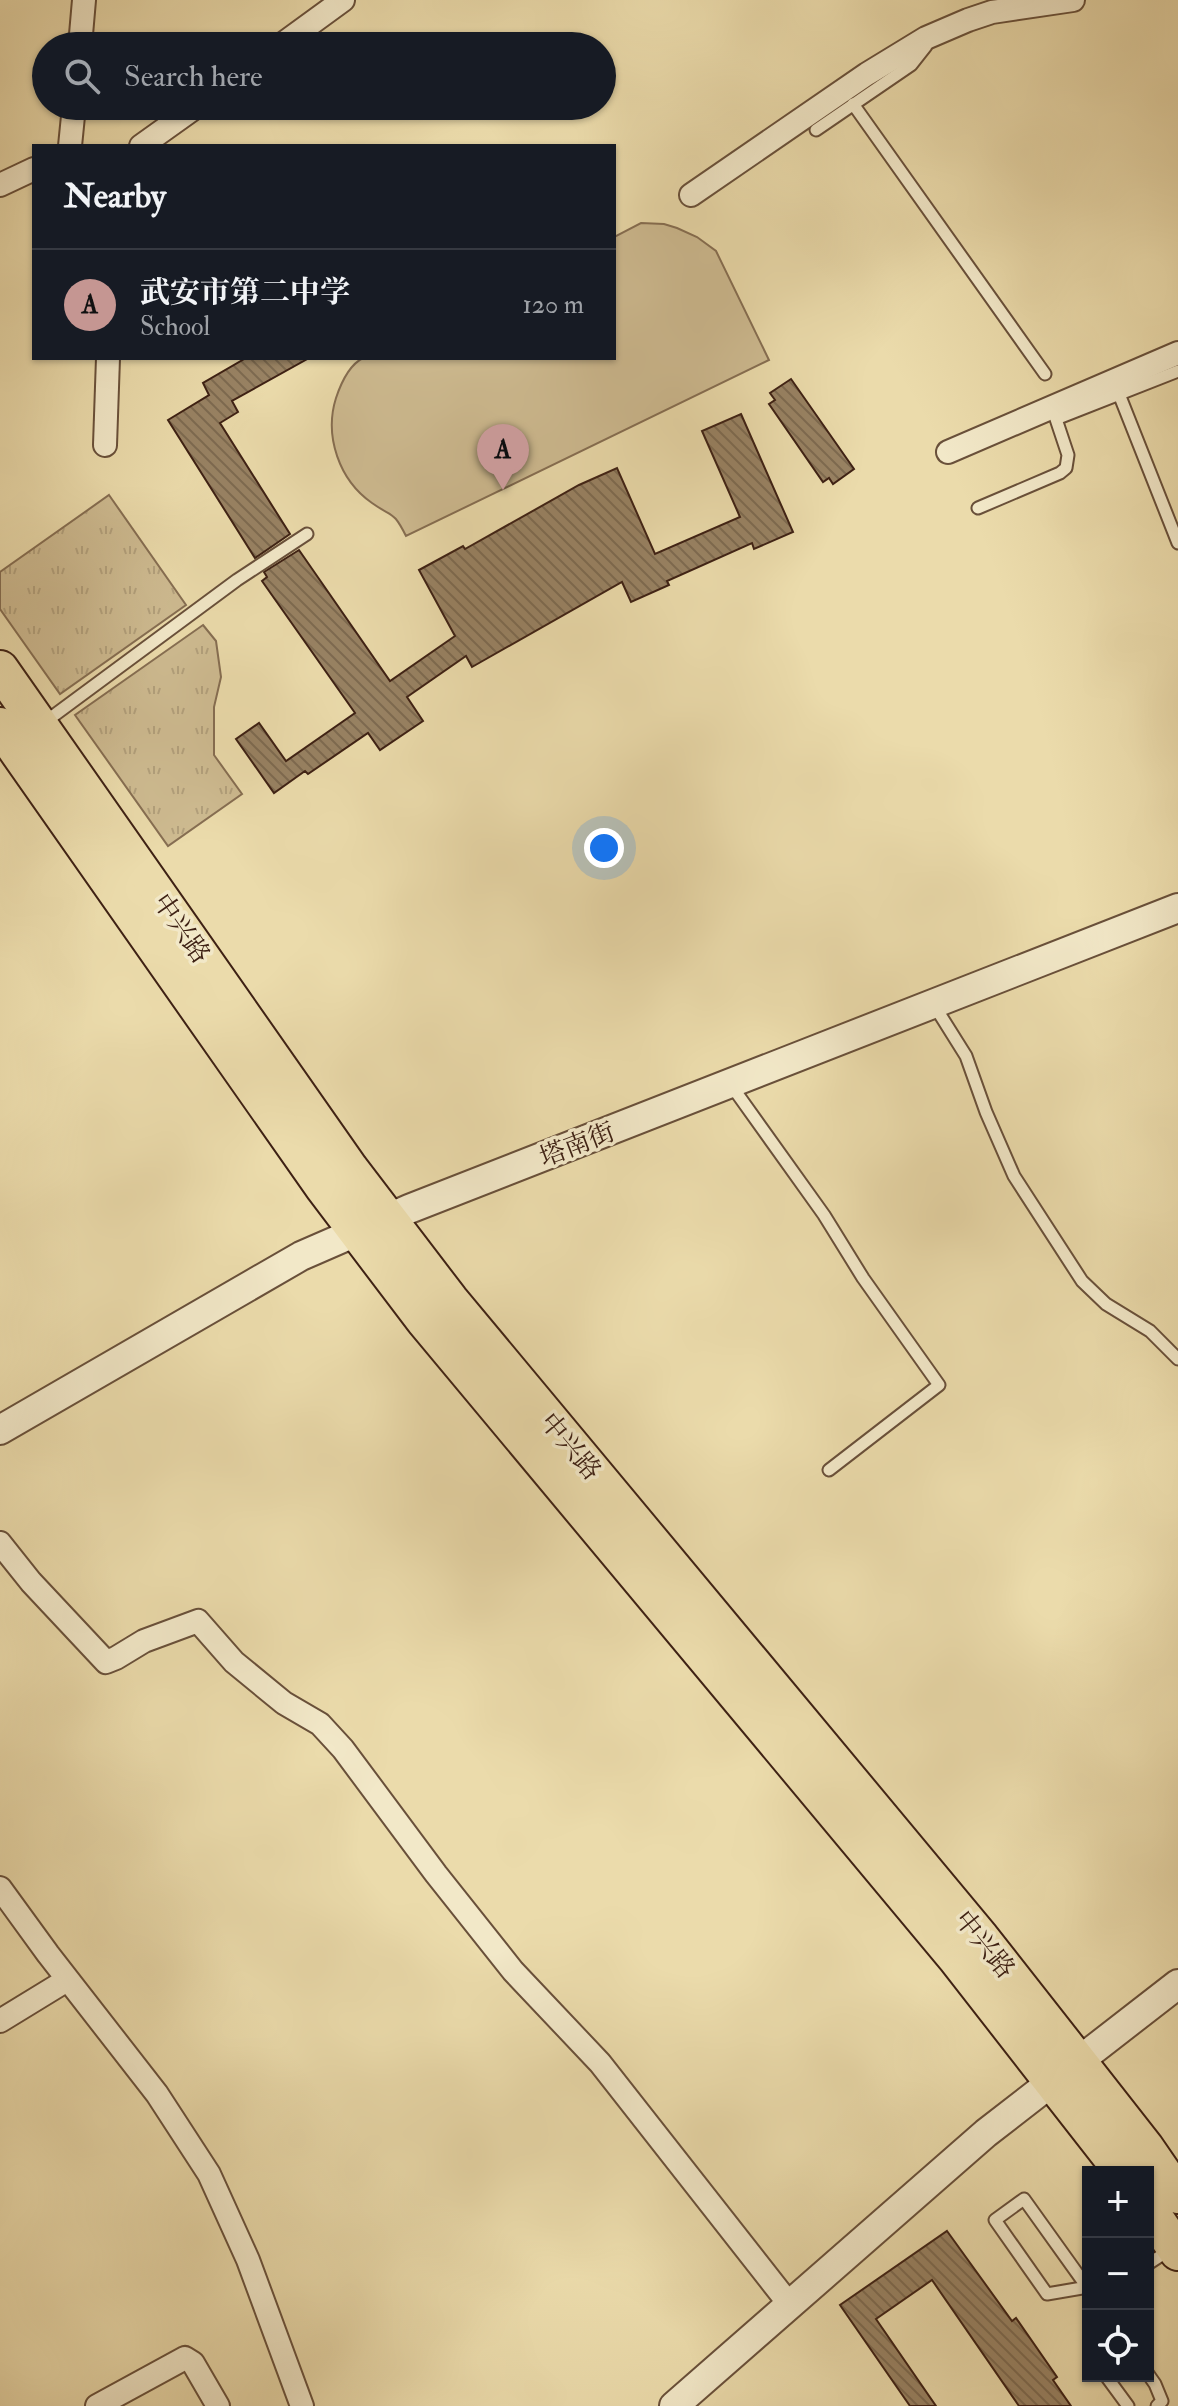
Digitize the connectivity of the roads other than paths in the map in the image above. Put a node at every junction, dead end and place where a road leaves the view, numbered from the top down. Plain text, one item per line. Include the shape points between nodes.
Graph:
1 (84, 0) edge
2 (343, 0) edge
3 (1073, 0) edge
4 (81, 32) edge
5 (299, 32) edge
6 (936, 33) junction
7 (853, 104) junction
8 (73, 120) edge
9 (177, 120) edge
10 (816, 130) dead end
11 (70, 144) edge
12 (144, 144) edge
13 (32, 170) edge
14 (0, 185) edge
15 (691, 195) dead end
16 (1178, 353) edge
17 (108, 360) edge
18 (1178, 371) edge
19 (1045, 374) dead end
20 (1119, 394) junction
21 (105, 445) dead end
22 (948, 452) dead end
23 (978, 508) dead end
24 (307, 534) dead end
25 (1178, 543) edge
26 (0, 669) edge
27 (12, 732) edge
28 (1178, 908) edge
29 (934, 1004) junction
30 (731, 1084) junction
31 (372, 1225) junction
32 (1178, 1359) edge
33 (0, 1430) edge
34 (829, 1470) dead end
35 (0, 1543) edge
36 (0, 1888) edge
37 (67, 1980) junction
38 (1178, 1984) edge
39 (0, 2021) edge
40 (1065, 2071) junction
41 (1120, 2166) edge
42 (1178, 2195) edge
43 (1154, 2223) edge
44 (1167, 2254) edge
45 (1088, 2287) edge
46 (790, 2305) junction
47 (1110, 2382) edge
48 (1154, 2382) edge
49 (97, 2406) edge
50 (218, 2406) edge
51 (302, 2406) edge
52 (674, 2406) edge
53 (1128, 2406) edge
54 (1157, 2406) edge

1 - 4 street
2 - 5 street
3 - 6 street via 992,12
6 - 7 lane via 911,65
6 - 15 street
7 - 10 lane
7 - 19 lane
8 - 11 street
9 - 12 street
13 - 14 street
16 - 22 street
17 - 21 street
18 - 20 lane
20 - 23 lane via 1056,419 1068,455 1060,473
20 - 25 lane
24 - 27 lane
26 - 27 main road, 中兴路
27 - 31 main road, 中兴路 via 324,1188
28 - 29 street, 塔南街
29 - 30 street, 塔南街
29 - 32 lane via 966,1056 1014,1176 1082,1281 1106,1304 1150,1331
30 - 31 street, 塔南街
30 - 34 lane via 939,1385
31 - 33 street, 塔南街 via 301,1256
31 - 40 main road, 中兴路 via 424,1320 956,1958
35 - 46 street via 106,1662 198,1621 234,1662 284,1703 320,1724 504,1959 600,2063
36 - 37 street
37 - 39 street
37 - 51 street via 157,2094 209,2174 248,2260
38 - 40 street
40 - 41 main road, 中兴路
40 - 42 main road, 中兴路 via 1145,2147
40 - 46 street
43 - 44 main road
45 - 45 lane via 1024,2199 995,2220 1047,2294
46 - 52 street
47 - 53 lane
48 - 54 lane via 1162,2401
49 - 50 street via 185,2358

